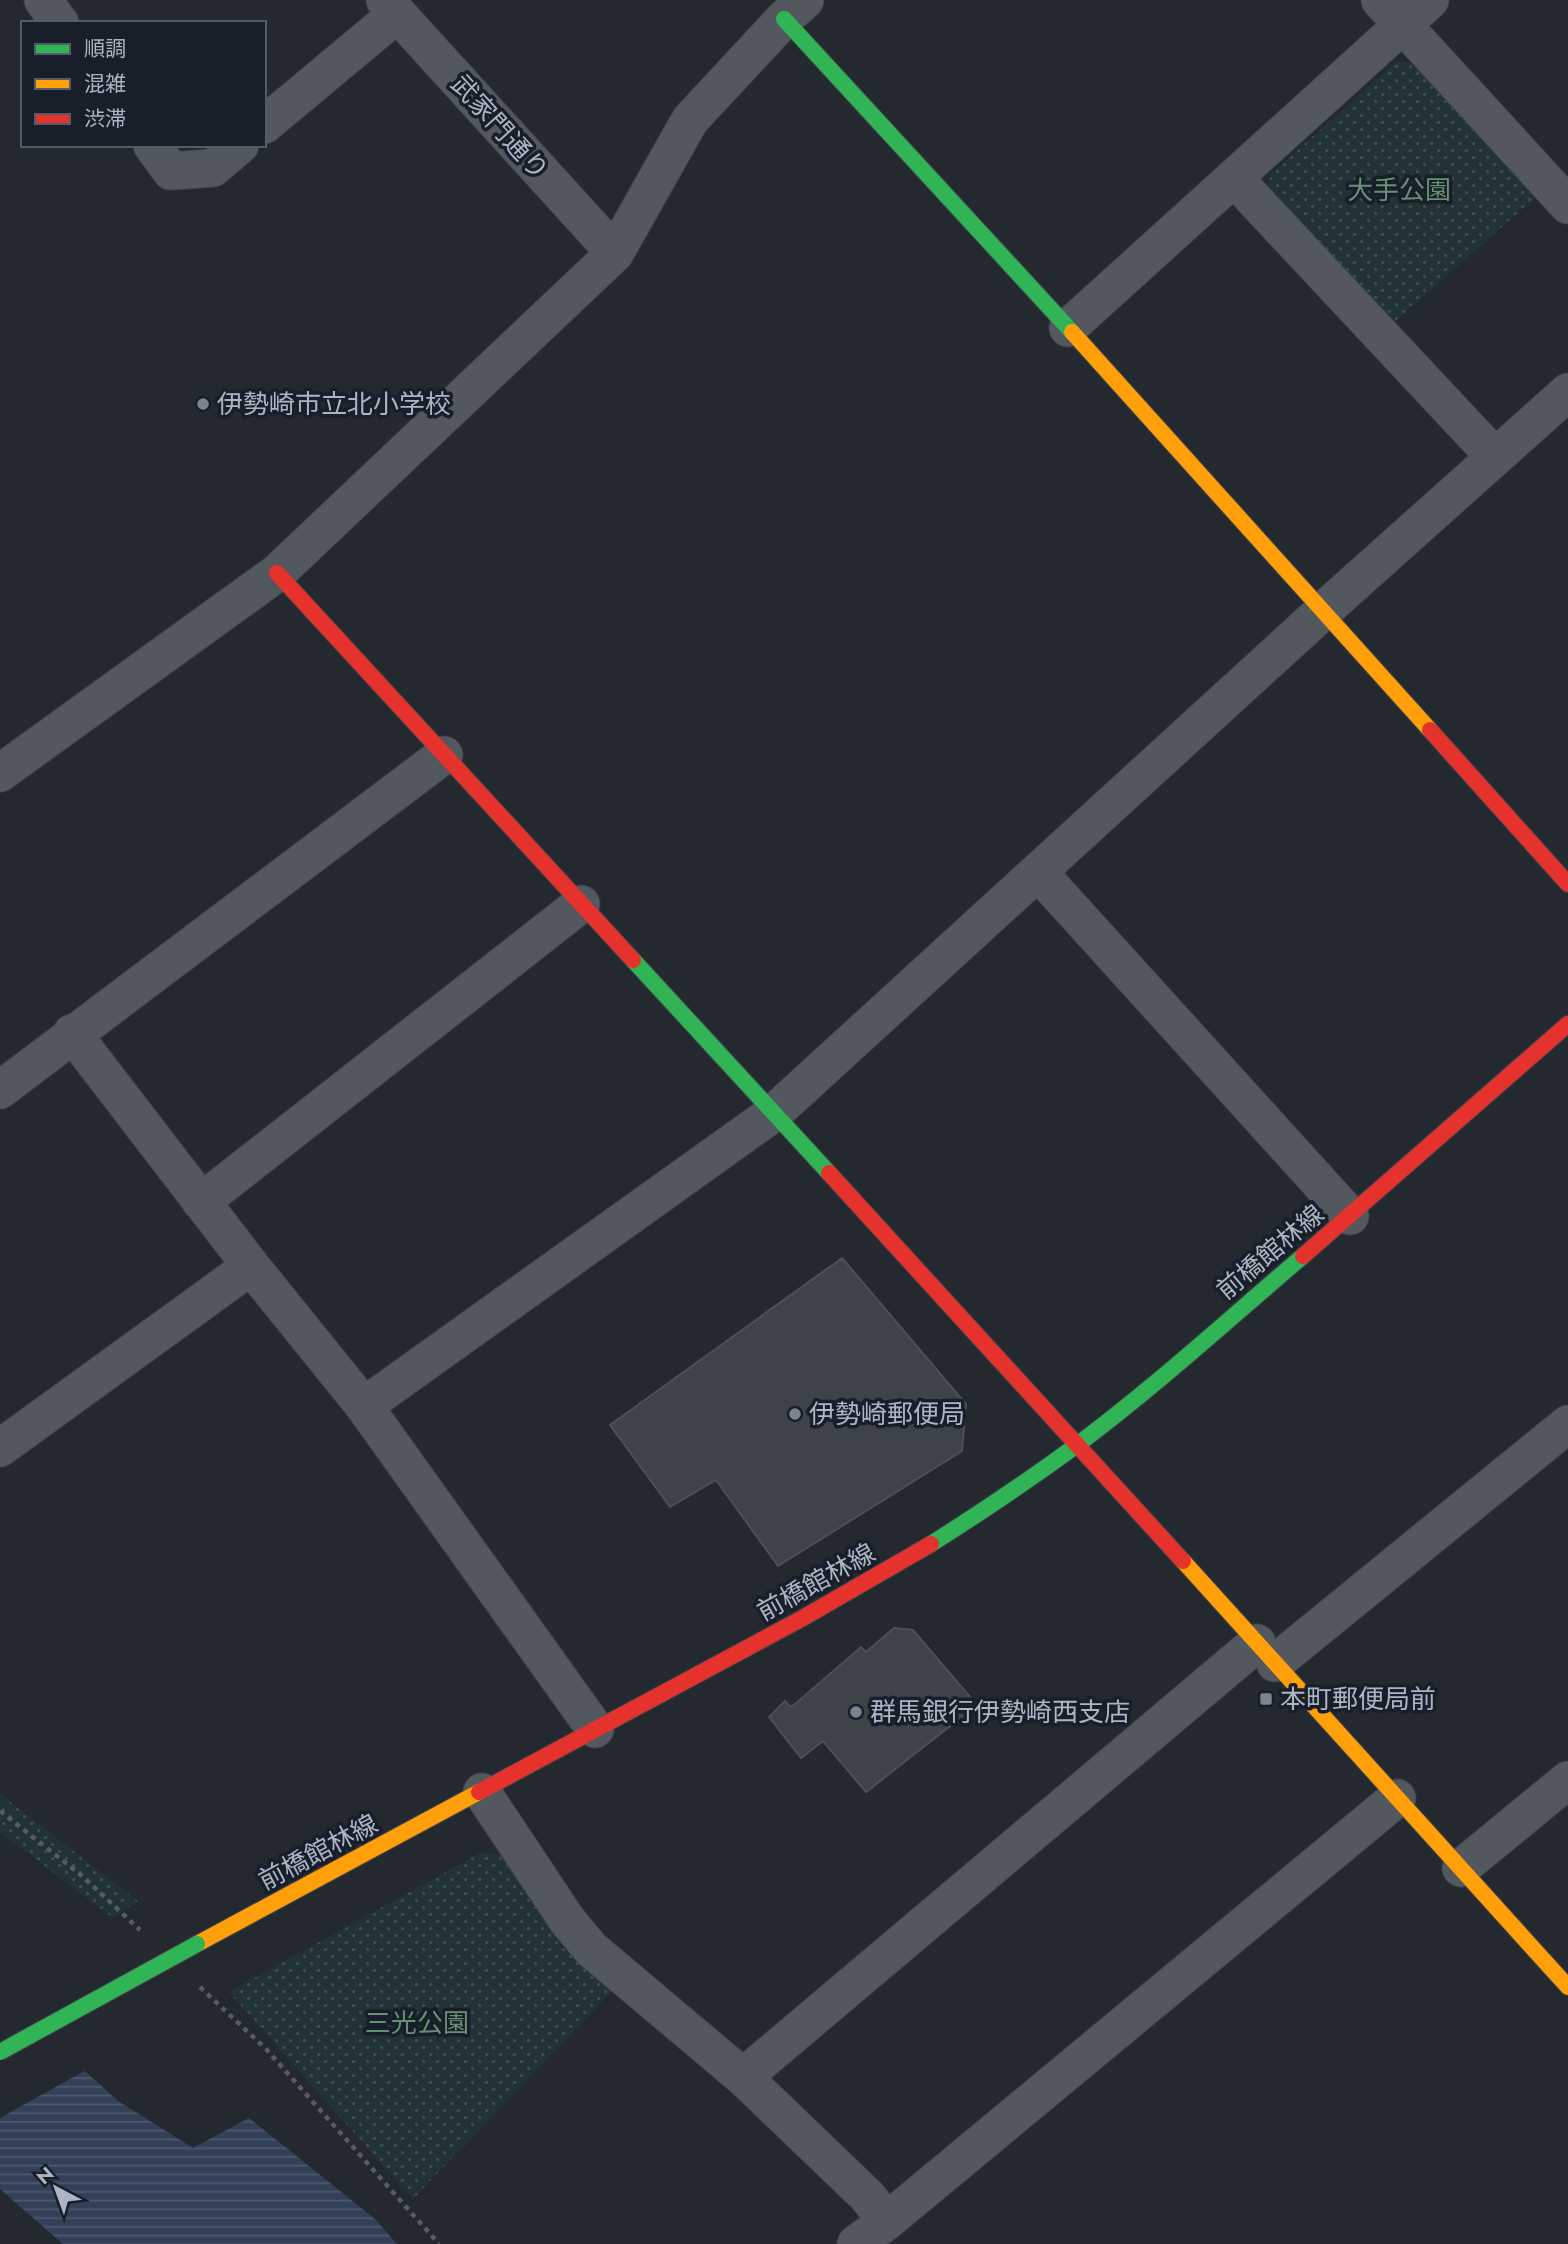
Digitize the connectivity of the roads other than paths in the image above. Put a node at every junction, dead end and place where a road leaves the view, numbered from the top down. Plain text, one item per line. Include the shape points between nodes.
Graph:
1 (43, 0) edge
2 (1430, 0) edge
3 (788, 6) edge
4 (391, 7) edge
5 (1392, 12) edge
6 (59, 21) edge
7 (266, 123) edge
8 (153, 147) edge
9 (238, 147) edge
10 (1234, 178) junction
11 (1568, 205) edge
12 (615, 253) junction
13 (1068, 328) junction
14 (1568, 392) edge
15 (1495, 457) junction
16 (277, 573) junction
17 (1322, 612) junction
18 (444, 755) junction
19 (0, 773) edge
20 (1039, 873) junction
21 (1568, 884) edge
22 (581, 904) junction
23 (1568, 1024) edge
24 (72, 1034) junction
25 (5, 1077) edge
26 (775, 1112) junction
27 (201, 1202) junction
28 (1350, 1216) junction
29 (251, 1266) junction
30 (364, 1406) junction
31 (1568, 1424) edge
32 (1078, 1444) junction
33 (0, 1448) edge
34 (1266, 1653) junction
35 (595, 1729) junction
36 (1568, 1780) edge
37 (482, 1792) junction
38 (1397, 1798) junction
39 (1461, 1868) junction
40 (1568, 1987) edge
41 (0, 2052) edge
42 (743, 2077) junction
43 (887, 2221) junction
44 (856, 2244) edge

1 - 6 street
2 - 5 street
3 - 12 street via 690,120
3 - 13 street
4 - 7 street
4 - 12 street, 武家門通り
5 - 10 street
5 - 11 street
8 - 9 street via 171,171 213,168
10 - 13 street
10 - 15 street
12 - 16 street
13 - 17 street
14 - 15 street
15 - 17 street
16 - 18 street
16 - 19 street
17 - 20 street
17 - 21 street
18 - 22 street
18 - 24 street
20 - 26 street
20 - 28 street
22 - 26 street
22 - 27 street
23 - 28 street, 前橋館林線
24 - 25 street
24 - 27 street
26 - 30 street
26 - 32 street
27 - 29 street
28 - 32 street, 前橋館林線
29 - 30 street
29 - 33 street
30 - 35 street
31 - 34 street
32 - 34 street
32 - 35 street, 前橋館林線 via 906,1560
34 - 38 street
34 - 42 street
35 - 37 street, 前橋館林線
36 - 39 street
37 - 41 street, 前橋館林線, bridge
37 - 42 street via 566,1920 591,1949
38 - 39 street
38 - 43 street
39 - 40 street
42 - 43 street via 867,2196
43 - 44 street

